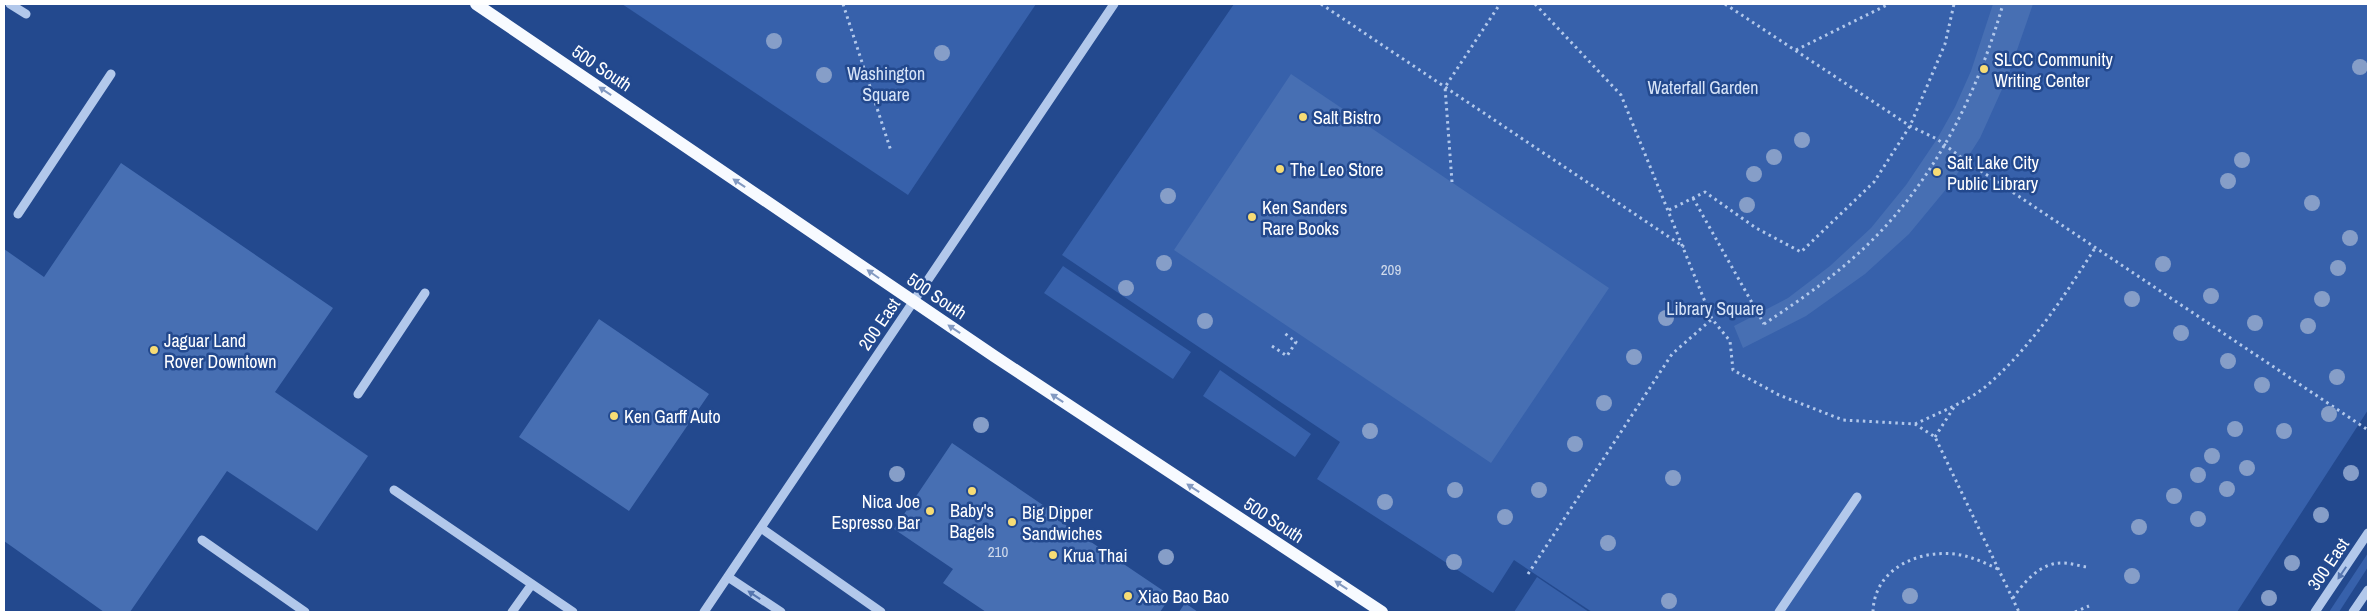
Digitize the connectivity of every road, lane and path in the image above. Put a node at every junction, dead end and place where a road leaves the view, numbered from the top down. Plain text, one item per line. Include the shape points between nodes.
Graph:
1 (10, 4) edge
2 (476, 4) edge
3 (843, 4) edge
4 (1114, 4) edge
5 (1321, 4) edge
6 (1500, 4) edge
7 (1535, 4) edge
8 (1725, 4) edge
9 (1889, 4) edge
10 (1954, 4) edge
11 (2004, 4) edge
12 (26, 14) dead end
13 (1796, 50) junction
14 (111, 74) dead end
15 (1445, 87) junction
16 (1910, 126) junction
17 (891, 151) dead end
18 (1452, 182) dead end
19 (1693, 198) junction
20 (1669, 210) junction
21 (18, 214) dead end
22 (1684, 248) junction
23 (2095, 248) junction
24 (425, 293) dead end
25 (913, 302) junction
26 (1712, 320) junction
27 (1283, 332) dead end
28 (1272, 346) dead end
29 (358, 394) dead end
30 (1956, 404) junction
31 (1915, 424) junction
32 (2368, 430) edge
33 (1935, 437) junction
34 (394, 490) dead end
35 (1857, 497) dead end
36 (761, 528) junction
37 (2368, 533) edge
38 (202, 540) dead end
39 (2087, 567) dead end
40 (1999, 570) junction
41 (1528, 574) dead end
42 (728, 577) junction
43 (532, 584) junction
44 (2368, 590) edge
45 (2013, 598) junction
46 (2089, 606) dead end
47 (1375, 610) edge
48 (305, 612) edge
49 (512, 612) edge
50 (573, 612) edge
51 (704, 612) edge
52 (781, 612) edge
53 (881, 612) edge
54 (1779, 612) edge
55 (1873, 612) edge
56 (2019, 612) edge
57 (2075, 612) edge
58 (2315, 612) edge
59 (2353, 612) edge

1 - 12 street
25 -> 2 main road, 500 South
3 - 17 path
4 - 25 street, 200 East
5 - 15 path
6 - 15 path
7 - 20 path via 1622,96
8 - 13 path
9 - 13 path
10 - 16 path via 1945,44
11 - 19 path, bridge via 1972,94 1946,145 1916,188 1888,223 1853,258 1806,296 1764,324
13 - 16 path
14 - 21 street
15 - 18 path
15 - 22 path
16 - 19 path via 1874,182 1800,252 1756,228 1705,192
16 - 23 path via 1938,138 1966,161
19 - 20 path
20 - 22 path
22 - 26 path
23 - 30 path via 2051,316 1991,382
23 - 32 path
24 - 29 street
25 - 36 street, 200 East
47 -> 25 main road, 500 South
26 - 31 path via 1730,341 1733,370 1779,395 1843,420
26 - 41 path via 1672,354
27 - 28 path via 1296,342 1287,356
30 - 31 path
30 - 33 path
31 - 33 path
33 - 40 path
34 - 43 street
35 - 54 street
36 - 42 street, 200 East
36 - 53 street
37 -> 58 street, 300 East
38 - 48 street
39 - 45 path via 2062,563 2049,566 2028,577
40 - 45 path
40 - 55 path via 1968,557 1928,554 1910,559 1885,578 1877,591
42 - 51 street, 200 East
52 -> 42 street
43 - 49 street
43 - 50 street
44 - 59 street
45 - 56 path
46 - 57 path

